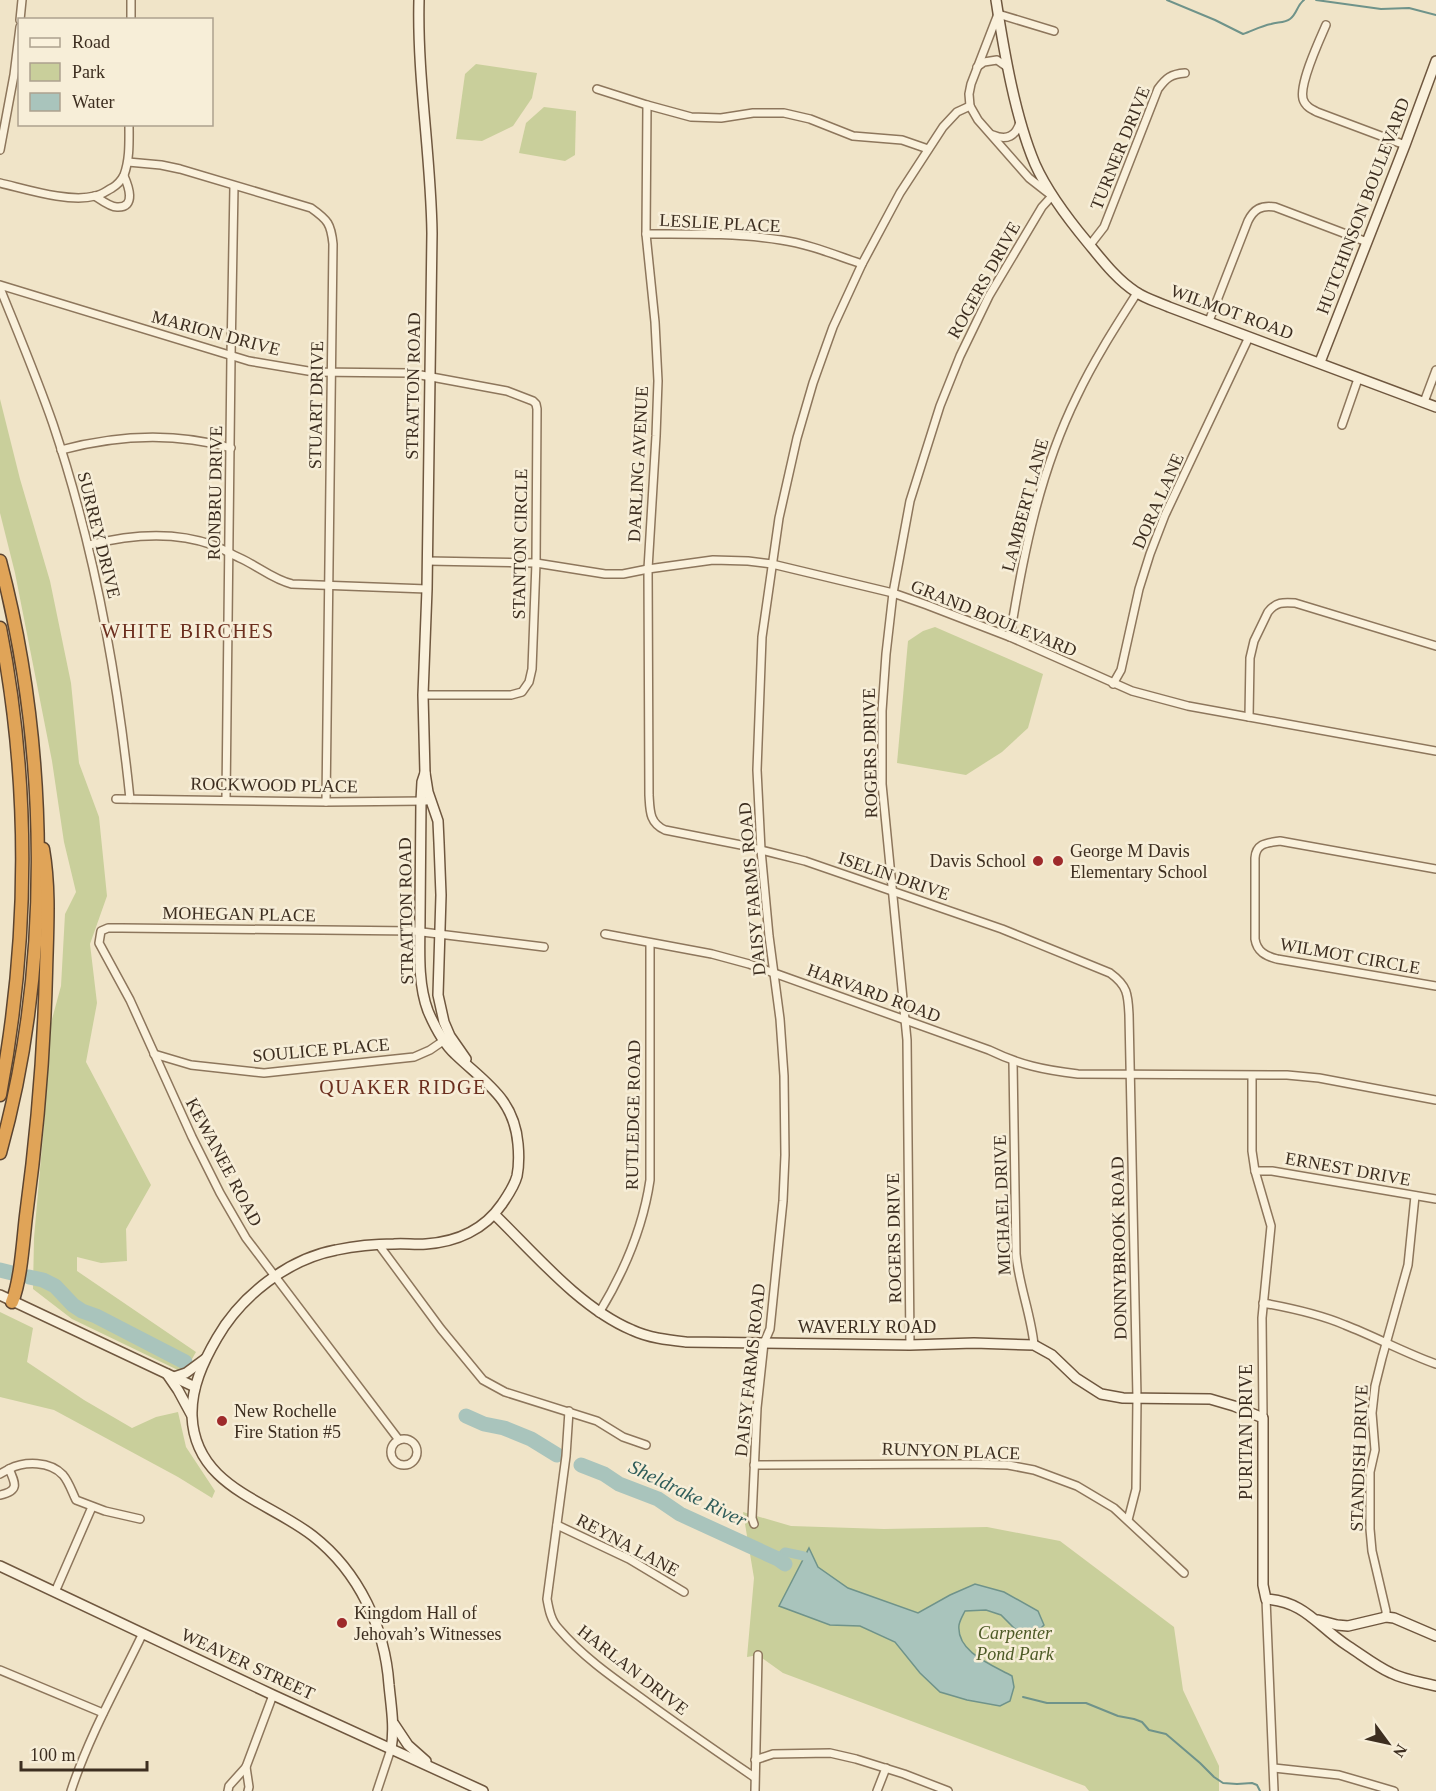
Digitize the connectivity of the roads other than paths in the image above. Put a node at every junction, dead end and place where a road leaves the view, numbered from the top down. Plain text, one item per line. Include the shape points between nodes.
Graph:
1 (22, 0) edge
2 (131, 0) edge
3 (419, 0) edge
4 (996, 0) edge
5 (998, 14) junction
6 (20, 18) edge
7 (131, 18) edge
8 (1326, 25) dead end
9 (1054, 32) dead end
10 (18, 43) edge
11 (1436, 61) edge
12 (976, 68) junction
13 (1009, 69) junction
14 (1185, 73) dead end
15 (597, 89) dead end
16 (647, 105) junction
17 (970, 106) junction
18 (1020, 121) junction
19 (129, 126) edge
20 (990, 134) junction
21 (1, 138) edge
22 (1405, 145) junction
23 (928, 148) junction
24 (0, 150) edge
25 (128, 162) junction
26 (124, 176) junction
27 (0, 183) edge
28 (234, 186) junction
29 (95, 196) junction
30 (1052, 196) junction
31 (646, 234) junction
32 (1366, 242) junction
33 (1090, 245) junction
34 (861, 264) junction
35 (0, 287) edge
36 (1137, 293) junction
37 (1209, 321) junction
38 (1249, 337) junction
39 (231, 356) junction
40 (1320, 362) junction
41 (1436, 370) edge
42 (332, 372) junction
43 (430, 376) junction
44 (1358, 379) junction
45 (1424, 402) junction
46 (1436, 407) edge
47 (1342, 425) dead end
48 (231, 448) junction
49 (61, 450) junction
50 (89, 544) junction
51 (229, 553) junction
52 (0, 561) edge
53 (427, 561) junction
54 (536, 563) junction
55 (772, 564) junction
56 (648, 569) junction
57 (329, 587) junction
58 (427, 589) junction
59 (893, 593) junction
60 (0, 628) edge
61 (1010, 637) junction
62 (1436, 646) edge
63 (1113, 684) junction
64 (423, 694) junction
65 (1250, 717) junction
66 (1436, 751) edge
67 (116, 799) dead end
68 (130, 799) junction
69 (226, 800) junction
70 (426, 801) junction
71 (326, 802) junction
72 (36, 813) junction
73 (655, 824) joint
74 (761, 850) junction
75 (1436, 869) edge
76 (892, 891) junction
77 (420, 932) junction
78 (440, 934) junction
79 (605, 934) dead end
80 (650, 943) junction
81 (544, 947) dead end
82 (114, 969) joint
83 (774, 973) junction
84 (1117, 978) joint
85 (1436, 986) edge
86 (904, 1020) junction
87 (447, 1039) junction
88 (154, 1054) junction
89 (1013, 1062) junction
90 (1131, 1075) junction
91 (1252, 1076) junction
92 (0, 1095) edge
93 (1436, 1100) edge
94 (0, 1153) edge
95 (1255, 1171) junction
96 (1415, 1196) junction
97 (1436, 1199) edge
98 (495, 1215) junction
99 (379, 1245) junction
100 (275, 1277) junction
101 (0, 1295) edge
102 (12, 1302) junction
103 (1263, 1303) junction
104 (599, 1313) junction
105 (764, 1343) junction
106 (1386, 1343) junction
107 (910, 1345) junction
108 (1034, 1345) junction
109 (207, 1357) junction
110 (1436, 1364) edge
111 (171, 1376) junction
112 (195, 1387) junction
113 (1137, 1398) junction
114 (569, 1411) junction
115 (192, 1416) junction
116 (1263, 1418) junction
117 (399, 1440) dead end
118 (646, 1445) dead end
119 (754, 1465) junction
120 (9, 1469) junction
121 (0, 1474) edge
122 (0, 1496) edge
123 (92, 1507) junction
124 (140, 1519) dead end
125 (1128, 1520) junction
126 (754, 1524) dead end
127 (557, 1525) junction
128 (0, 1566) edge
129 (1184, 1573) dead end
130 (55, 1592) junction
131 (684, 1592) dead end
132 (1266, 1599) junction
133 (1386, 1617) junction
134 (1316, 1619) junction
135 (143, 1633) junction
136 (1436, 1636) edge
137 (758, 1655) dead end
138 (0, 1670) edge
139 (1436, 1686) edge
140 (273, 1695) junction
141 (103, 1713) junction
142 (392, 1719) junction
143 (391, 1749) junction
144 (755, 1761) junction
145 (246, 1767) junction
146 (435, 1768) junction
147 (886, 1768) junction
148 (1274, 1768) junction
149 (754, 1777) junction
150 (71, 1791) edge
151 (228, 1791) edge
152 (248, 1791) edge
153 (377, 1791) edge
154 (483, 1791) edge
155 (755, 1791) edge
156 (877, 1791) edge
157 (948, 1791) edge
158 (1274, 1791) edge
159 (1394, 1791) edge

1 - 6 street
2 - 7 street
3 - 43 street, STRATTON ROAD via 418,34 432,212
4 - 5 street, WILMOT ROAD
5 - 9 street
5 - 12 street
5 - 13 street, WILMOT ROAD
8 - 22 street via 1302,88 1304,101 1317,112
10 - 21 street
11 - 22 street, HUTCHINSON BOULEVARD
12 - 13 street via 997,60
12 - 17 street
13 - 18 street, WILMOT ROAD
14 - 33 street, TURNER DRIVE via 1166,78 1158,89 1104,227
15 - 16 street
16 - 23 street via 707,119 770,112 794,114 853,136 902,140
16 - 31 street, DARLING AVENUE
17 - 20 street, WILMOT ROAD
17 - 23 street, DAISY FARMS ROAD via 952,116
18 - 20 street via 1010,137 1003,139
18 - 30 street, WILMOT ROAD
19 - 25 street
20 - 30 street, WILMOT ROAD via 1029,178
21 - 24 street
22 - 32 street, HUTCHINSON BOULEVARD
23 - 34 street, DAISY FARMS ROAD
25 - 26 street
25 - 28 street, STUART DRIVE via 161,165
26 - 29 street
26 - 29 street via 130,193 127,204 110,206
27 - 29 street via 67,197
28 - 39 street, RONBRU DRIVE
28 - 42 street, STUART DRIVE via 311,208 328,222 333,244
30 - 33 street, WILMOT ROAD
30 - 59 street, ROGERS DRIVE via 989,296 952,376 910,501
31 - 34 street, LESLIE PLACE via 783,240
31 - 56 street, DARLING AVENUE via 658,381
32 - 37 street via 1275,207 1262,206 1248,221
32 - 40 street, HUTCHINSON BOULEVARD
33 - 36 street, WILMOT ROAD
34 - 55 street, DAISY FARMS ROAD via 833,327 805,410
35 - 39 street, MARION DRIVE
35 - 49 street, SURREY DRIVE
36 - 37 street, WILMOT ROAD
36 - 61 street, LAMBERT LANE via 1088,374 1055,449 1028,538
37 - 38 street, WILMOT ROAD
38 - 40 street, WILMOT ROAD
38 - 63 street, DORA LANE via 1150,554 1121,670
39 - 42 street, MARION DRIVE
39 - 48 street, RONBRU DRIVE
40 - 44 street, WILMOT ROAD
41 - 45 street
42 - 43 street, MARION DRIVE
42 - 57 street, STUART DRIVE
43 - 53 street, STRATTON ROAD
43 - 54 street, STANTON CIRCLE via 507,391 536,404
44 - 45 street, WILMOT ROAD
44 - 47 street
45 - 46 street, WILMOT ROAD
48 - 49 street via 167,437 117,439
48 - 51 street, RONBRU DRIVE
49 - 50 street, SURREY DRIVE
50 - 51 street via 164,536 204,543
50 - 68 street, SURREY DRIVE via 118,693
51 - 57 street via 284,582
51 - 69 street, RONBRU DRIVE
52 - 72 highway via 28,711
53 - 54 street, GRAND BOULEVARD
53 - 58 street, STRATTON ROAD
54 - 56 street, GRAND BOULEVARD via 605,574
54 - 64 street, STANTON CIRCLE via 532,669 522,692
55 - 56 street, GRAND BOULEVARD via 713,561
55 - 59 street, GRAND BOULEVARD
55 - 74 street, DAISY FARMS ROAD via 762,636 757,770
56 - 73 street, DARLING AVENUE via 649,795
57 - 58 street
57 - 71 street, STUART DRIVE
58 - 64 street, STRATTON ROAD
59 - 61 street, GRAND BOULEVARD
59 - 76 street, ROGERS DRIVE via 882,711 882,784
60 - 92 highway via 17,740 23,864 17,978
61 - 63 street, GRAND BOULEVARD
62 - 65 street via 1295,603 1280,602 1268,612 1252,648
63 - 65 street, GRAND BOULEVARD via 1188,706
64 - 70 street, STRATTON ROAD via 422,782
65 - 66 street, GRAND BOULEVARD
67 - 68 street, ROCKWOOD PLACE
68 - 69 street, ROCKWOOD PLACE
69 - 71 street, ROCKWOOD PLACE
70 - 71 street, ROCKWOOD PLACE
70 - 77 street, STRATTON ROAD
70 - 78 street, STRATTON ROAD via 438,821
72 - 94 highway via 35,934 27,1025
72 - 102 highway via 46,870 44,1013 30,1184 18,1283
73 - 74 street, ISELIN DRIVE via 665,830
74 - 76 street, ISELIN DRIVE
74 - 83 street, DAISY FARMS ROAD
75 - 85 street, WILMOT CIRCLE via 1280,841 1264,843 1255,851 1255,939 1264,954
76 - 84 street, ISELIN DRIVE via 1012,933
76 - 86 street, ROGERS DRIVE
77 - 78 street
77 - 82 street, MOHEGAN PLACE via 108,928 101,931 99,943
77 - 87 street, STRATTON ROAD via 421,979 427,1009
78 - 81 street
78 - 87 street, STRATTON ROAD via 438,995
79 - 80 street, HARVARD ROAD
80 - 83 street, HARVARD ROAD via 712,954
80 - 104 street, RUTLEDGE ROAD via 647,1198 637,1237
82 - 88 street, KEWANEE ROAD
83 - 86 street, HARVARD ROAD
83 - 105 street, DAISY FARMS ROAD via 784,1076 785,1155 770,1329
84 - 90 street, DONNYBROOK ROAD via 1128,996
86 - 89 street, HARVARD ROAD
86 - 107 street, ROGERS DRIVE
87 - 88 street, SOULICE PLACE via 414,1057 264,1073 191,1065
87 - 98 street, STRATTON ROAD via 501,1095 517,1130 516,1179
88 - 100 street, KEWANEE ROAD via 220,1192 246,1238
89 - 90 street, HARVARD ROAD via 1078,1074
89 - 108 street, MICHAEL DRIVE via 1016,1254
90 - 91 street, HARVARD ROAD
90 - 113 street, DONNYBROOK ROAD
91 - 93 street, HARVARD ROAD via 1319,1078
91 - 95 street, PURITAN DRIVE
95 - 96 street, ERNEST DRIVE
95 - 103 street, PURITAN DRIVE via 1270,1226
96 - 97 street, ERNEST DRIVE
96 - 106 street, STANDISH DRIVE via 1408,1265
98 - 99 street, STRATTON ROAD via 481,1226 447,1241
98 - 104 street, WAVERLY ROAD
99 - 100 street, STRATTON ROAD via 315,1255
99 - 114 street via 483,1380 505,1392
100 - 109 street, STRATTON ROAD via 236,1310
100 - 117 street, KEWANEE ROAD
101 - 102 street
102 - 111 street
103 - 106 street via 1320,1315
103 - 116 street, PURITAN DRIVE
104 - 105 street, WAVERLY ROAD via 656,1338
105 - 107 street, WAVERLY ROAD
105 - 119 street, DAISY FARMS ROAD
106 - 110 street
106 - 133 street, STANDISH DRIVE via 1375,1386 1375,1450 1370,1472 1372,1551
107 - 108 street, WAVERLY ROAD
108 - 113 street via 1093,1390 1111,1397
109 - 111 street via 186,1373
109 - 112 street, STRATTON ROAD
111 - 112 street
111 - 115 street
112 - 115 street, STRATTON ROAD
113 - 116 street via 1210,1400
113 - 125 street, DONNYBROOK ROAD via 1136,1489
114 - 118 street
114 - 127 street, HARLAN DRIVE
115 - 142 street, STRATTON ROAD via 198,1445 221,1479 313,1536 352,1578 370,1608 382,1641
116 - 132 street, PURITAN DRIVE
119 - 125 street, RUNYON PLACE via 1008,1465 1062,1479
119 - 126 street, DAISY FARMS ROAD
120 - 121 street
120 - 122 street via 15,1486
120 - 123 street via 35,1463 50,1467 62,1474 76,1500
123 - 124 street
123 - 130 street
125 - 129 street, RUNYON PLACE
127 - 131 street, REYNA LANE via 629,1559
127 - 149 street, HARLAN DRIVE via 547,1599 557,1628 604,1671
128 - 130 street, WEAVER STREET
130 - 135 street, WEAVER STREET
132 - 134 street via 1287,1602
132 - 148 street, PURITAN DRIVE
133 - 134 street via 1348,1626
133 - 136 street
134 - 139 street via 1342,1642 1391,1673
135 - 140 street, WEAVER STREET
135 - 141 street
137 - 144 street
138 - 141 street
140 - 143 street, WEAVER STREET
140 - 145 street
141 - 150 street
142 - 143 street, STRATTON ROAD
142 - 146 street via 408,1745
143 - 146 street, WEAVER STREET
143 - 153 street, STRATTON ROAD
144 - 147 street via 773,1754 830,1753
144 - 149 street
145 - 151 street
145 - 152 street
146 - 154 street, WEAVER STREET
147 - 156 street
147 - 157 street
148 - 158 street, PURITAN DRIVE
148 - 159 street via 1339,1775
149 - 155 street

